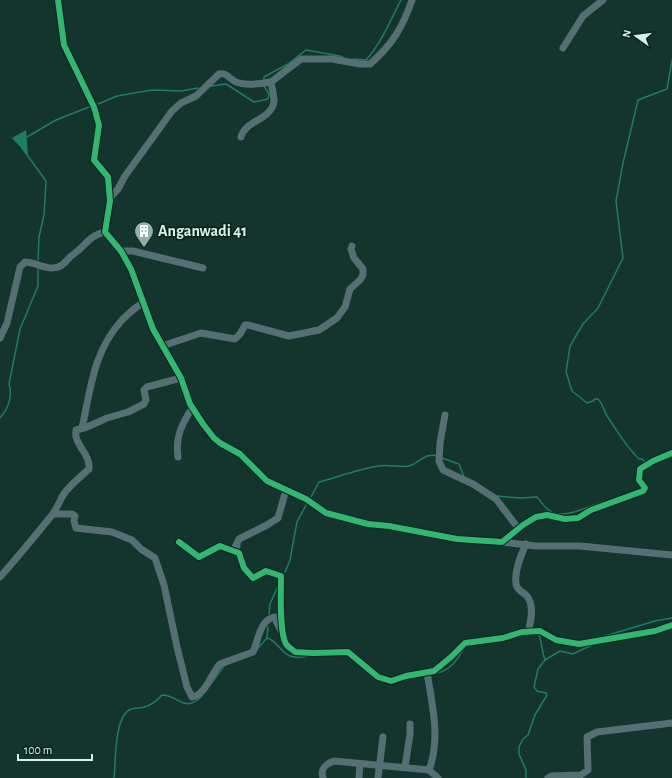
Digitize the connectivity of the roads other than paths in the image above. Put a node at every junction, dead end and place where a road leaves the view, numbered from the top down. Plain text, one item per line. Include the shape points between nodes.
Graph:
1 (58, 0) edge
2 (412, 0) edge
3 (603, 0) edge
4 (563, 48) dead end
5 (273, 81) junction
6 (240, 137) dead end
7 (110, 198) junction
8 (105, 232) junction
9 (352, 246) dead end
10 (120, 251) junction
11 (203, 268) dead end
12 (144, 303) junction
13 (0, 338) edge
14 (162, 346) junction
15 (181, 378) junction
16 (192, 408) junction
17 (445, 415) dead end
18 (82, 428) junction
19 (672, 453) edge
20 (178, 457) dead end
21 (286, 490) junction
22 (53, 514) junction
23 (518, 528) junction
24 (179, 542) dead end
25 (502, 542) junction
26 (526, 544) junction
27 (235, 549) junction
28 (672, 555) edge
29 (0, 577) edge
30 (672, 625) edge
31 (528, 632) junction
32 (283, 634) junction
33 (427, 672) junction
34 (672, 723) edge
35 (410, 724) dead end
36 (383, 737) dead end
37 (360, 764) junction
38 (379, 766) junction
39 (405, 767) junction
40 (429, 770) junction
41 (323, 778) edge
42 (359, 778) edge
43 (378, 778) edge
44 (438, 778) edge
45 (548, 778) edge

1 - 7 street via 64,45 94,107 99,125 94,160 108,177
2 - 5 street via 402,27 370,64 332,59 301,59
3 - 4 street via 583,16
5 - 6 street via 272,109 246,127
5 - 7 street via 244,84 235,82 225,74 219,74 196,96 181,103 172,111
7 - 8 street
8 - 10 street
8 - 13 street via 92,237 79,251 70,256 64,265 53,268 25,262 20,267 7,324
9 - 14 street via 354,258 363,270 363,275 350,289 345,307 337,318 319,330 289,336 245,325 235,339 201,333
10 - 11 street via 133,250
10 - 12 street via 131,269
12 - 14 street
12 - 18 street via 129,313 113,330 105,344 96,364
14 - 15 street
15 - 16 street
15 - 18 street via 147,387 144,390 144,404
16 - 20 street via 179,434 176,445
16 - 21 street via 214,438 240,454 267,481
17 - 23 street via 439,461 443,470 473,484 496,499
18 - 22 street via 75,432 86,455 89,469 65,492
19 - 23 street via 641,468 638,476 643,491 591,510 578,518 541,516
21 - 25 street via 306,499 326,513 368,524 457,539
21 - 27 street via 278,518 239,539
22 - 29 street
22 - 32 street via 72,514 75,516 76,528 112,532 132,540 141,550 156,558 187,687 192,697 200,692 220,664 253,652 260,631 270,618 275,617
23 - 25 street
24 - 27 street via 199,557 220,546
25 - 26 street
26 - 28 street via 580,546
26 - 31 street via 521,553 516,583 531,603
27 - 32 street via 244,568 253,578 266,571 281,576
30 - 31 street via 655,631 580,644 556,640 540,632
31 - 33 street via 465,643 434,671
32 - 33 street via 286,644 295,652 348,652 378,677 392,681
33 - 40 street via 435,719 433,759
34 - 45 street via 592,734 587,737 588,770 580,775
35 - 39 street
36 - 38 street
37 - 38 street
37 - 41 street via 334,761 324,767
37 - 42 street
38 - 39 street
38 - 43 street
39 - 40 street
40 - 44 street

